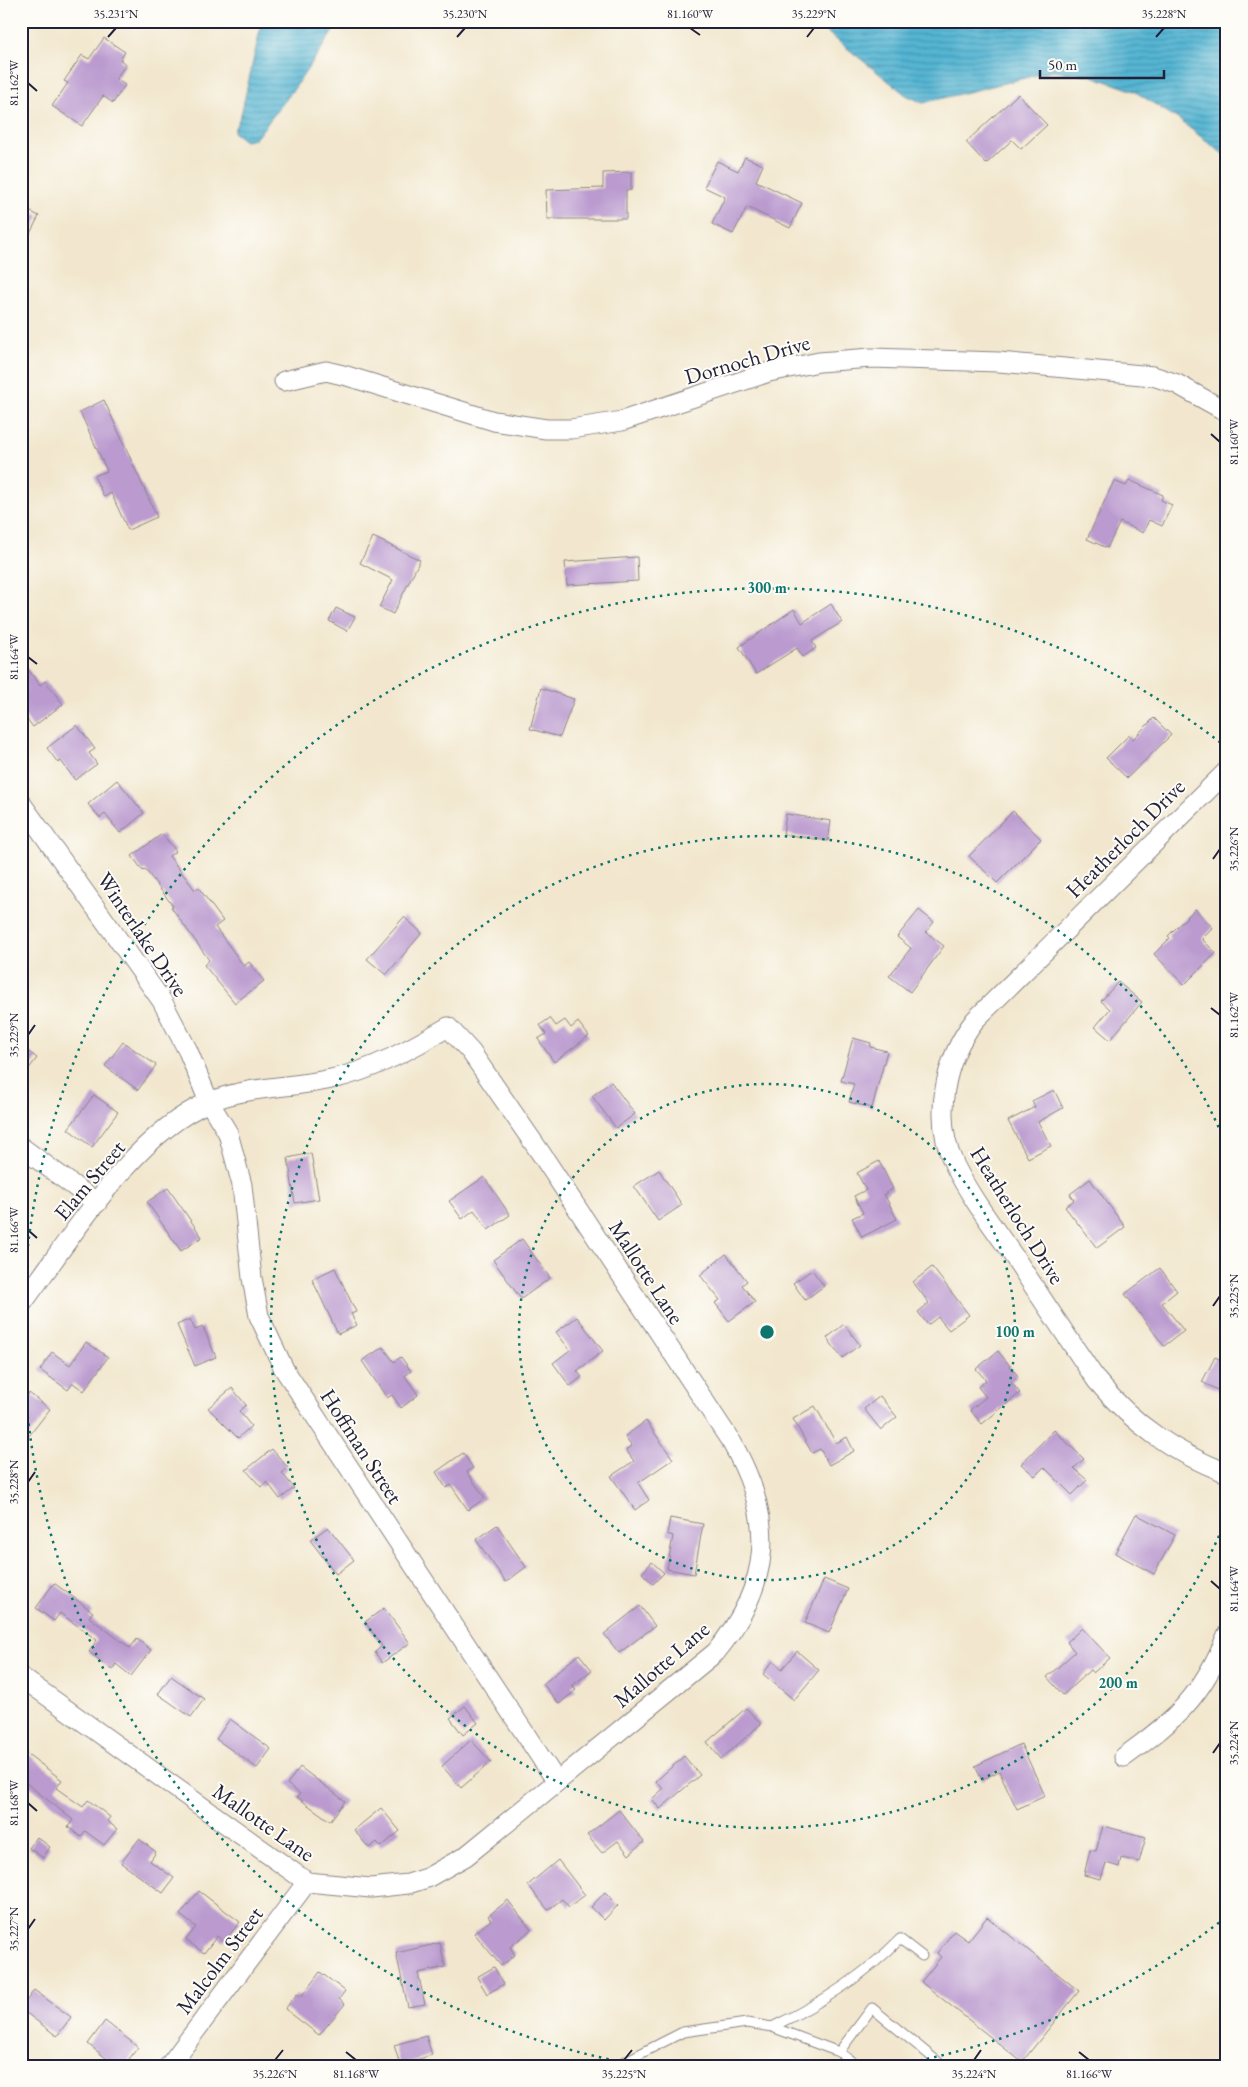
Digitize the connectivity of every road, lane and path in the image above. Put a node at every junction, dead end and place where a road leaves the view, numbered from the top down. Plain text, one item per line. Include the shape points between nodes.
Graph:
1 (284, 381) dead end
2 (1227, 412) edge
3 (1227, 771) edge
4 (21, 803) edge
5 (209, 1102) junction
6 (21, 1148) edge
7 (97, 1203) junction
8 (21, 1305) edge
9 (1227, 1472) edge
10 (1227, 1635) edge
11 (21, 1678) edge
12 (1124, 1757) dead end
13 (557, 1782) junction
14 (307, 1882) junction
15 (922, 1956) dead end
16 (772, 2027) junction
17 (840, 2052) junction
18 (169, 2066) edge
19 (621, 2066) edge
20 (858, 2066) edge
21 (943, 2066) edge

1 - 2 street, Dornoch Drive via 326,372 494,421 571,429 638,416 744,380 819,362 871,358 999,362 1153,376 1182,387
3 - 9 street, Heatherloch Drive via 975,1020 960,1039 950,1064 944,1090 944,1116 947,1141 955,1165 1097,1381 1113,1401 1146,1430 1180,1452
4 - 5 street, Winterlake Drive via 162,1001
5 - 7 street, Elam Street via 167,1128 123,1171
5 - 13 street, Hoffman Street via 228,1134 242,1185 253,1287 269,1342 310,1412
5 - 13 street, Mallotte Lane via 257,1090 335,1079 412,1048 448,1027 471,1052 542,1155 745,1467 758,1506 763,1545 755,1584 734,1630 716,1652
6 - 7 street
7 - 8 street, Elam Street
10 - 12 street via 1201,1687 1186,1707 1169,1724
11 - 14 street, Mallotte Lane
13 - 14 street, Mallotte Lane via 466,1856 427,1878 408,1884 372,1888
14 - 18 street, Malcolm Street
15 - 16 lane via 900,1939 851,1980 800,2014
16 - 17 lane
16 - 19 lane via 747,2022 683,2032
17 - 20 lane
17 - 21 lane via 872,2008

